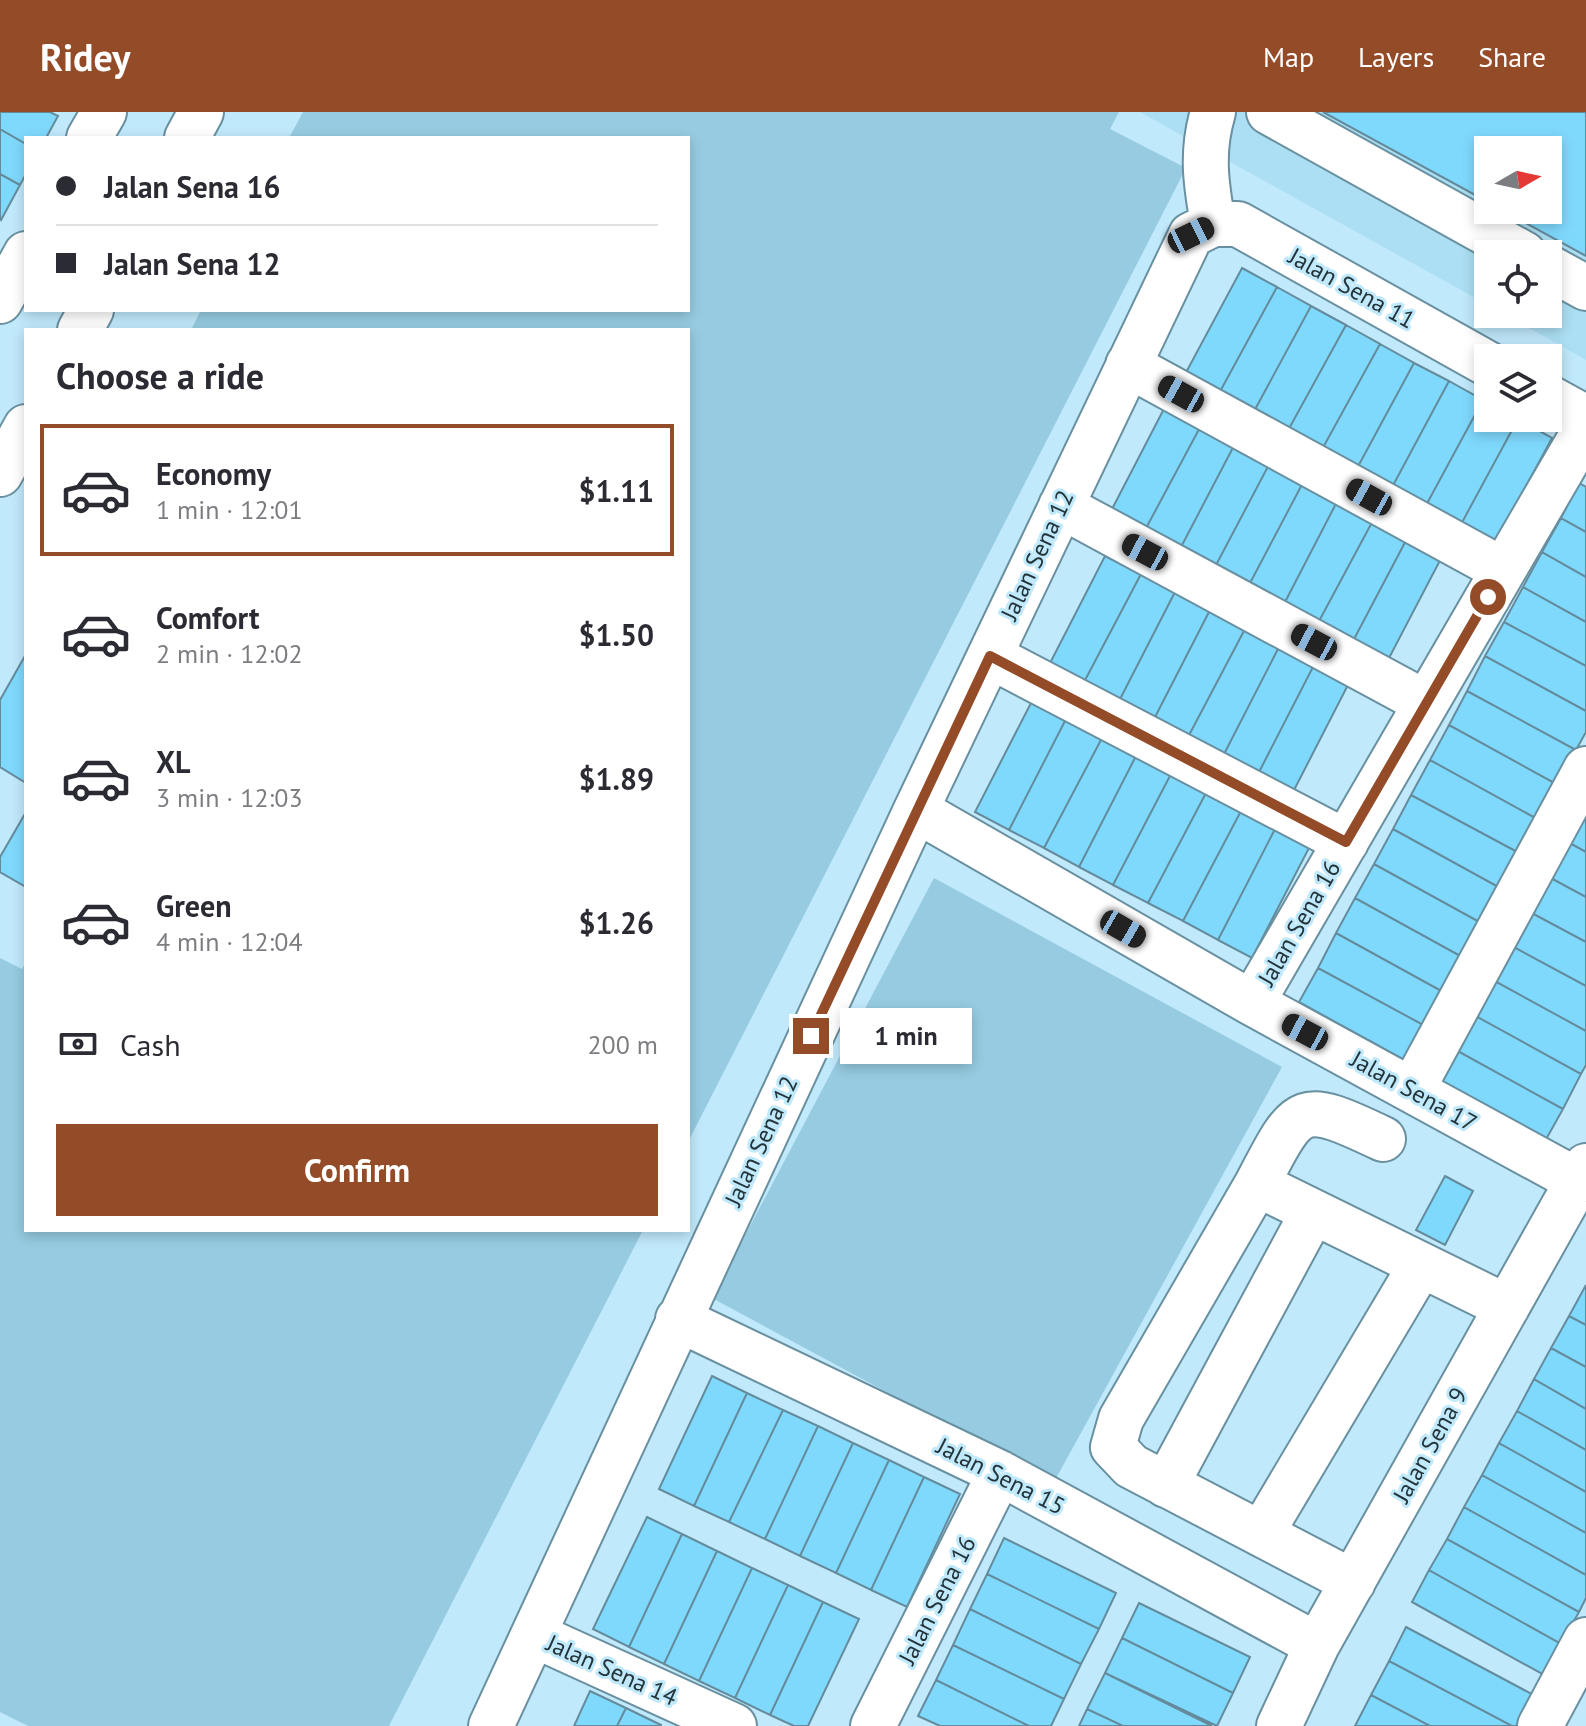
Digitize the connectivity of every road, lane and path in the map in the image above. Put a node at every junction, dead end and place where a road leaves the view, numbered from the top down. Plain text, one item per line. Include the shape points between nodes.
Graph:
1 (104, 112) edge
2 (201, 112) edge
3 (1213, 112) edge
4 (1269, 112) edge
5 (90, 136) edge
6 (188, 136) edge
7 (1213, 224) junction
8 (1499, 240) edge
9 (24, 258) edge
10 (1562, 275) edge
11 (1586, 288) edge
12 (0, 301) edge
13 (1474, 356) edge
14 (1128, 365) junction
15 (1562, 405) edge
16 (1586, 418) edge
17 (1586, 428) edge
18 (24, 431) edge
19 (0, 474) edge
20 (1061, 506) junction
21 (1503, 570) junction
22 (990, 656) junction
23 (1426, 703) junction
24 (1586, 769) edge
25 (916, 810) junction
26 (1346, 842) junction
27 (1252, 1003) junction
28 (1412, 1090) junction
29 (1383, 1139) dead end
30 (1582, 1174) edge
31 (1257, 1184) junction
32 (1313, 1212) junction
33 (1421, 1265) junction
34 (1507, 1307) junction
35 (678, 1319) junction
36 (1000, 1473) junction
37 (1166, 1485) junction
38 (1261, 1534) junction
39 (1353, 1582) junction
40 (534, 1635) junction
41 (1586, 1640) edge
42 (1317, 1645) junction
43 (491, 1726) edge
44 (734, 1726) edge
45 (873, 1726) edge
46 (1279, 1726) edge
47 (1540, 1726) edge

1 - 5 street
2 - 6 street
3 - 7 street via 1203,169
4 - 8 street
7 - 13 street, Jalan Sena 11 via 1238,224
7 - 14 street, Jalan Sena 12 via 1191,235
9 - 12 street
10 - 11 street
14 - 20 street, Jalan Sena 12
14 - 21 street
15 - 16 street
17 - 21 street, Jalan Sena 16
18 - 19 street
20 - 22 street, Jalan Sena 12
20 - 23 street
21 - 23 street, Jalan Sena 16
22 - 25 street, Jalan Sena 12
22 - 26 street
23 - 26 street, Jalan Sena 16
24 - 28 street
25 - 27 street, Jalan Sena 17
25 - 35 street, Jalan Sena 12
26 - 27 street, Jalan Sena 16
27 - 28 street, Jalan Sena 17
28 - 30 street, Jalan Sena 17
29 - 31 street via 1330,1114 1307,1114 1286,1129
30 - 34 street, Jalan Sena 9
31 - 32 street
31 - 37 street via 1121,1419 1113,1447 1131,1466
32 - 33 street
32 - 37 street
33 - 34 street
33 - 38 street
34 - 39 street, Jalan Sena 9
35 - 36 street, Jalan Sena 15
35 - 40 street, Jalan Sena 12
36 - 42 street, Jalan Sena 15
36 - 45 street, Jalan Sena 16
37 - 38 street
38 - 39 street
39 - 42 street, Jalan Sena 9
40 - 43 street, Jalan Sena 12
40 - 44 street, Jalan Sena 14
41 - 47 street
42 - 46 street, Jalan Sena 9

